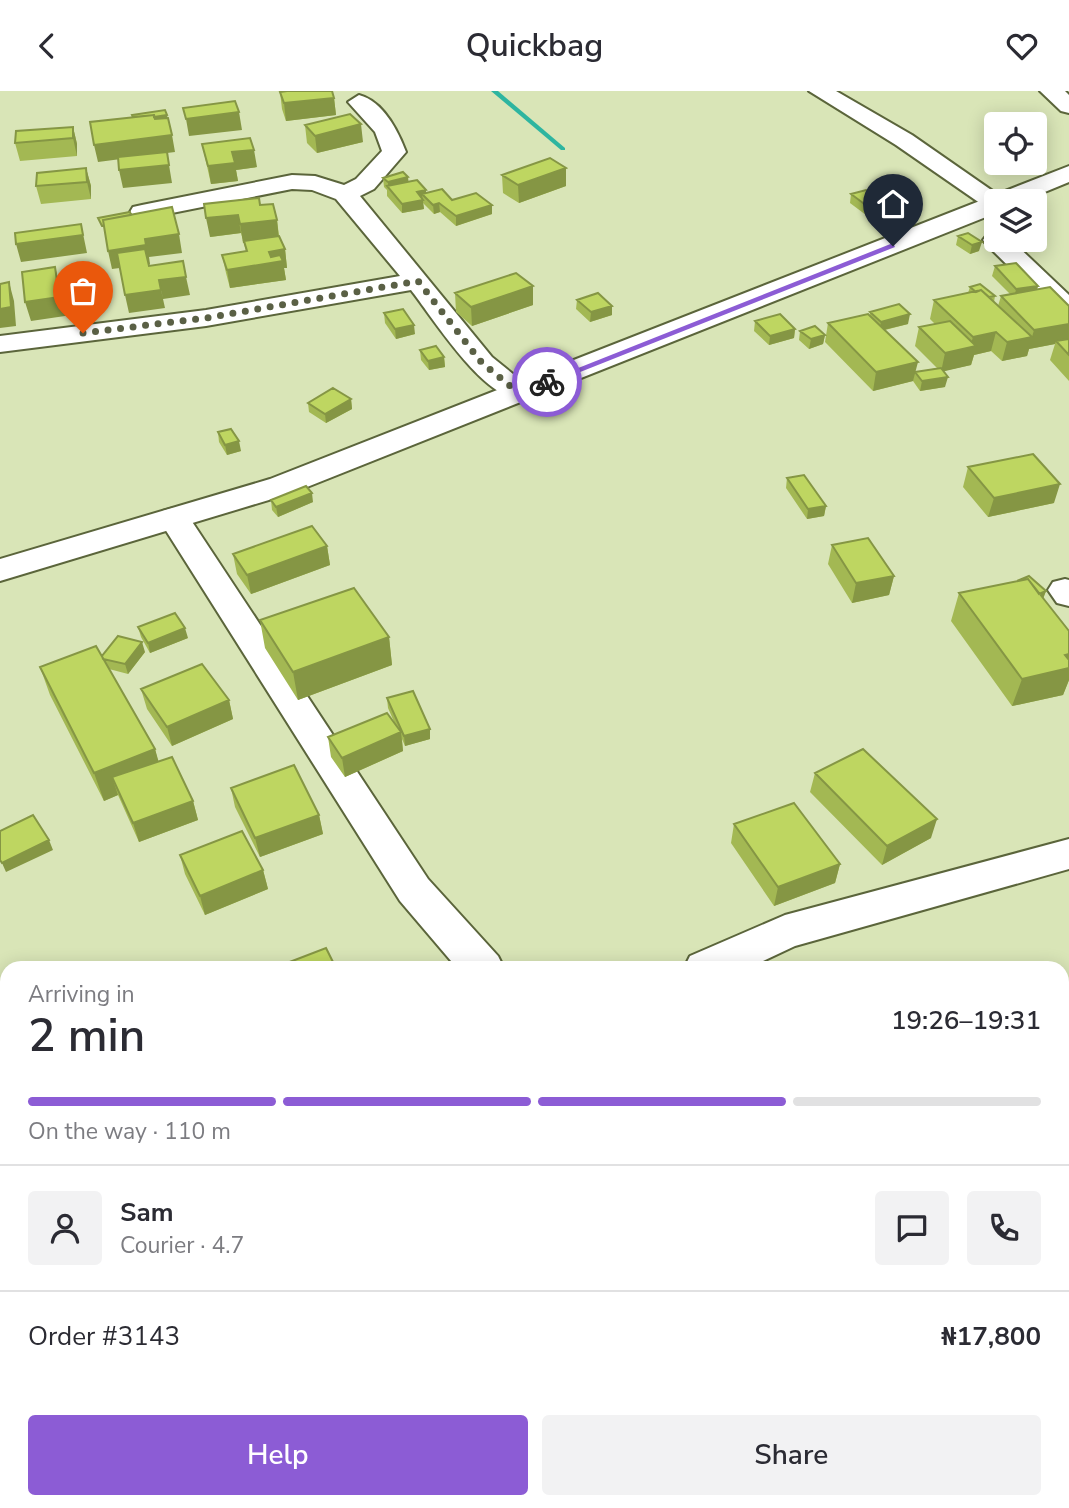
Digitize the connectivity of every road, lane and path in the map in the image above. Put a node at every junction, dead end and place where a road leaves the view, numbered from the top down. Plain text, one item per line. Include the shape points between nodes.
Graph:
1 (820, 91) edge
2 (1051, 91) edge
3 (359, 102) dead end
4 (1069, 106) edge
5 (1069, 173) edge
6 (1031, 189) edge
7 (345, 194) junction
8 (984, 205) edge
9 (984, 208) edge
10 (142, 212) edge
11 (1009, 252) edge
12 (418, 281) junction
13 (1069, 310) edge
14 (0, 344) edge
15 (519, 393) junction
16 (174, 518) junction
17 (0, 570) edge
18 (1069, 854) edge
19 (477, 961) edge
20 (721, 961) edge

1 - 8 main road via 904,140
2 - 4 main road
3 - 7 main road via 386,130 394,152 365,184
5 - 6 main road
7 - 10 main road via 315,183 292,182
7 - 12 main road
9 - 15 main road
11 - 13 main road
12 - 14 main road via 206,318
12 - 15 main road via 482,363
15 - 16 main road via 281,487
16 - 17 main road
16 - 19 main road via 414,890
18 - 20 main road via 785,932

